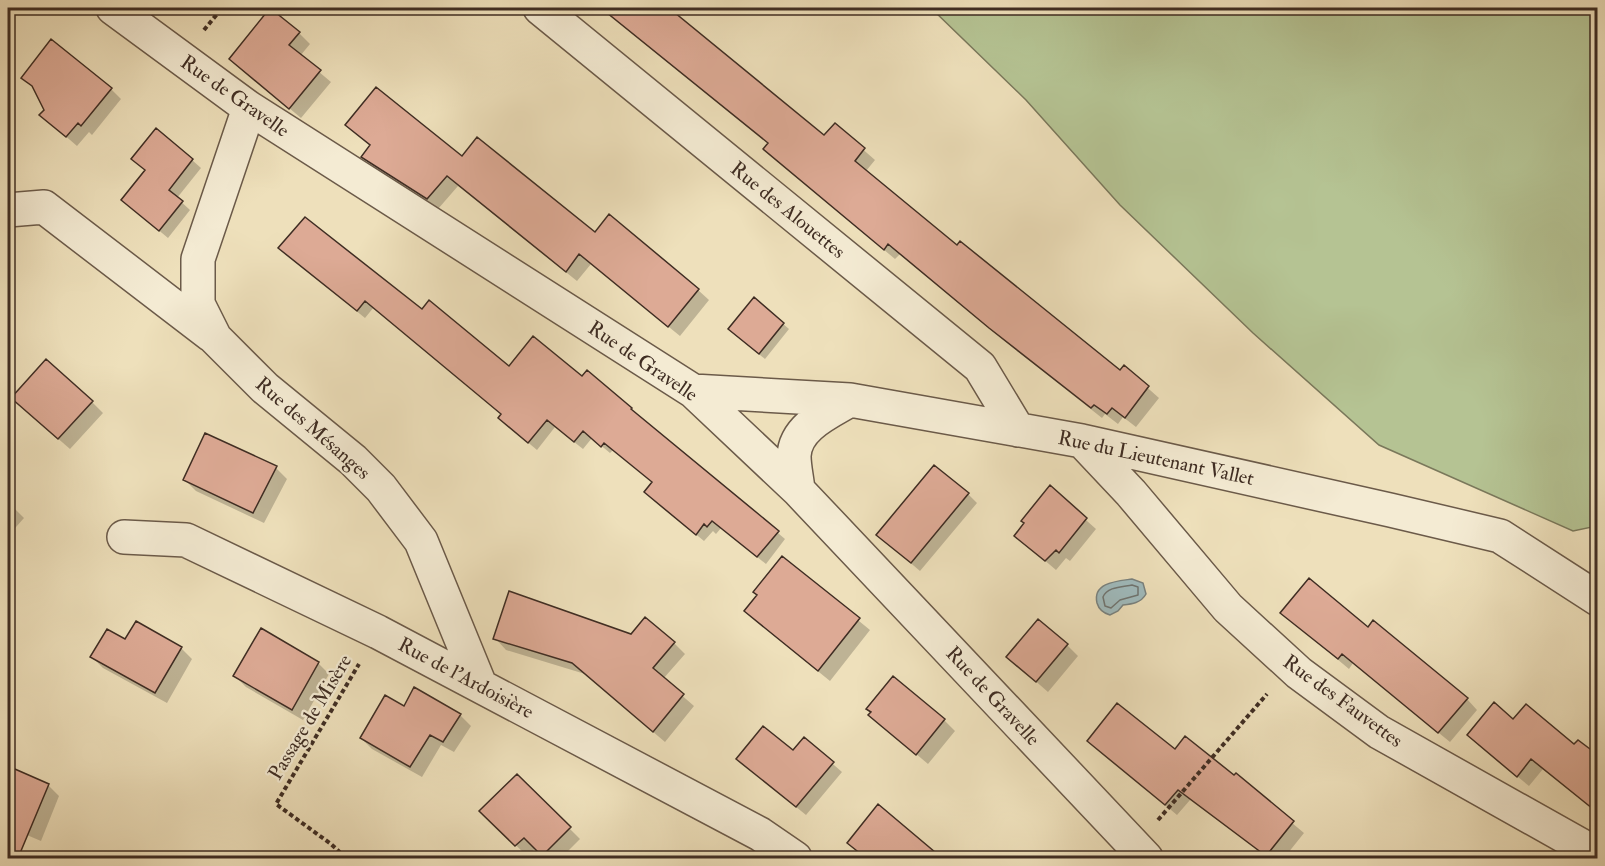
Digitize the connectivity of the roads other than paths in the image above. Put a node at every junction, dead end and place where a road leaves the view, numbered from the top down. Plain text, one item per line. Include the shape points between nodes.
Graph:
1 (113, 8) edge
2 (540, 8) edge
3 (249, 108) junction
4 (8, 210) edge
5 (215, 338) junction
6 (693, 391) junction
7 (850, 400) junction
8 (1018, 430) junction
9 (1082, 441) junction
10 (798, 490) junction
11 (124, 537) dead end
12 (1598, 599) edge
13 (480, 685) junction
14 (1141, 853) edge
15 (1598, 855) edge
16 (795, 858) edge

1 - 3 street, Rue de Gravelle
2 - 8 street, Rue des Alouettes via 980,367
3 - 5 street, Rue des Mésanges via 198,259 198,304
3 - 6 street, Rue de Gravelle
4 - 5 street, Rue des Mésanges via 44,207
5 - 13 street, Rue des Mésanges via 265,388 381,488 421,541
6 - 7 street, Rue du Lieutenant Vallet
6 - 10 street, Rue de Gravelle
7 - 8 street, Rue du Lieutenant Vallet
7 - 10 street via 817,418 801,434 794,454
8 - 9 street, Rue du Lieutenant Vallet
9 - 12 street, Rue du Lieutenant Vallet via 1500,536
9 - 15 street, Rue des Fauvettes via 1228,608 1291,666 1378,732
10 - 14 street, Rue de Gravelle
11 - 13 street, Rue de l'Ardoisière via 186,540
13 - 16 street, Rue de l'Ardoisière via 760,834

